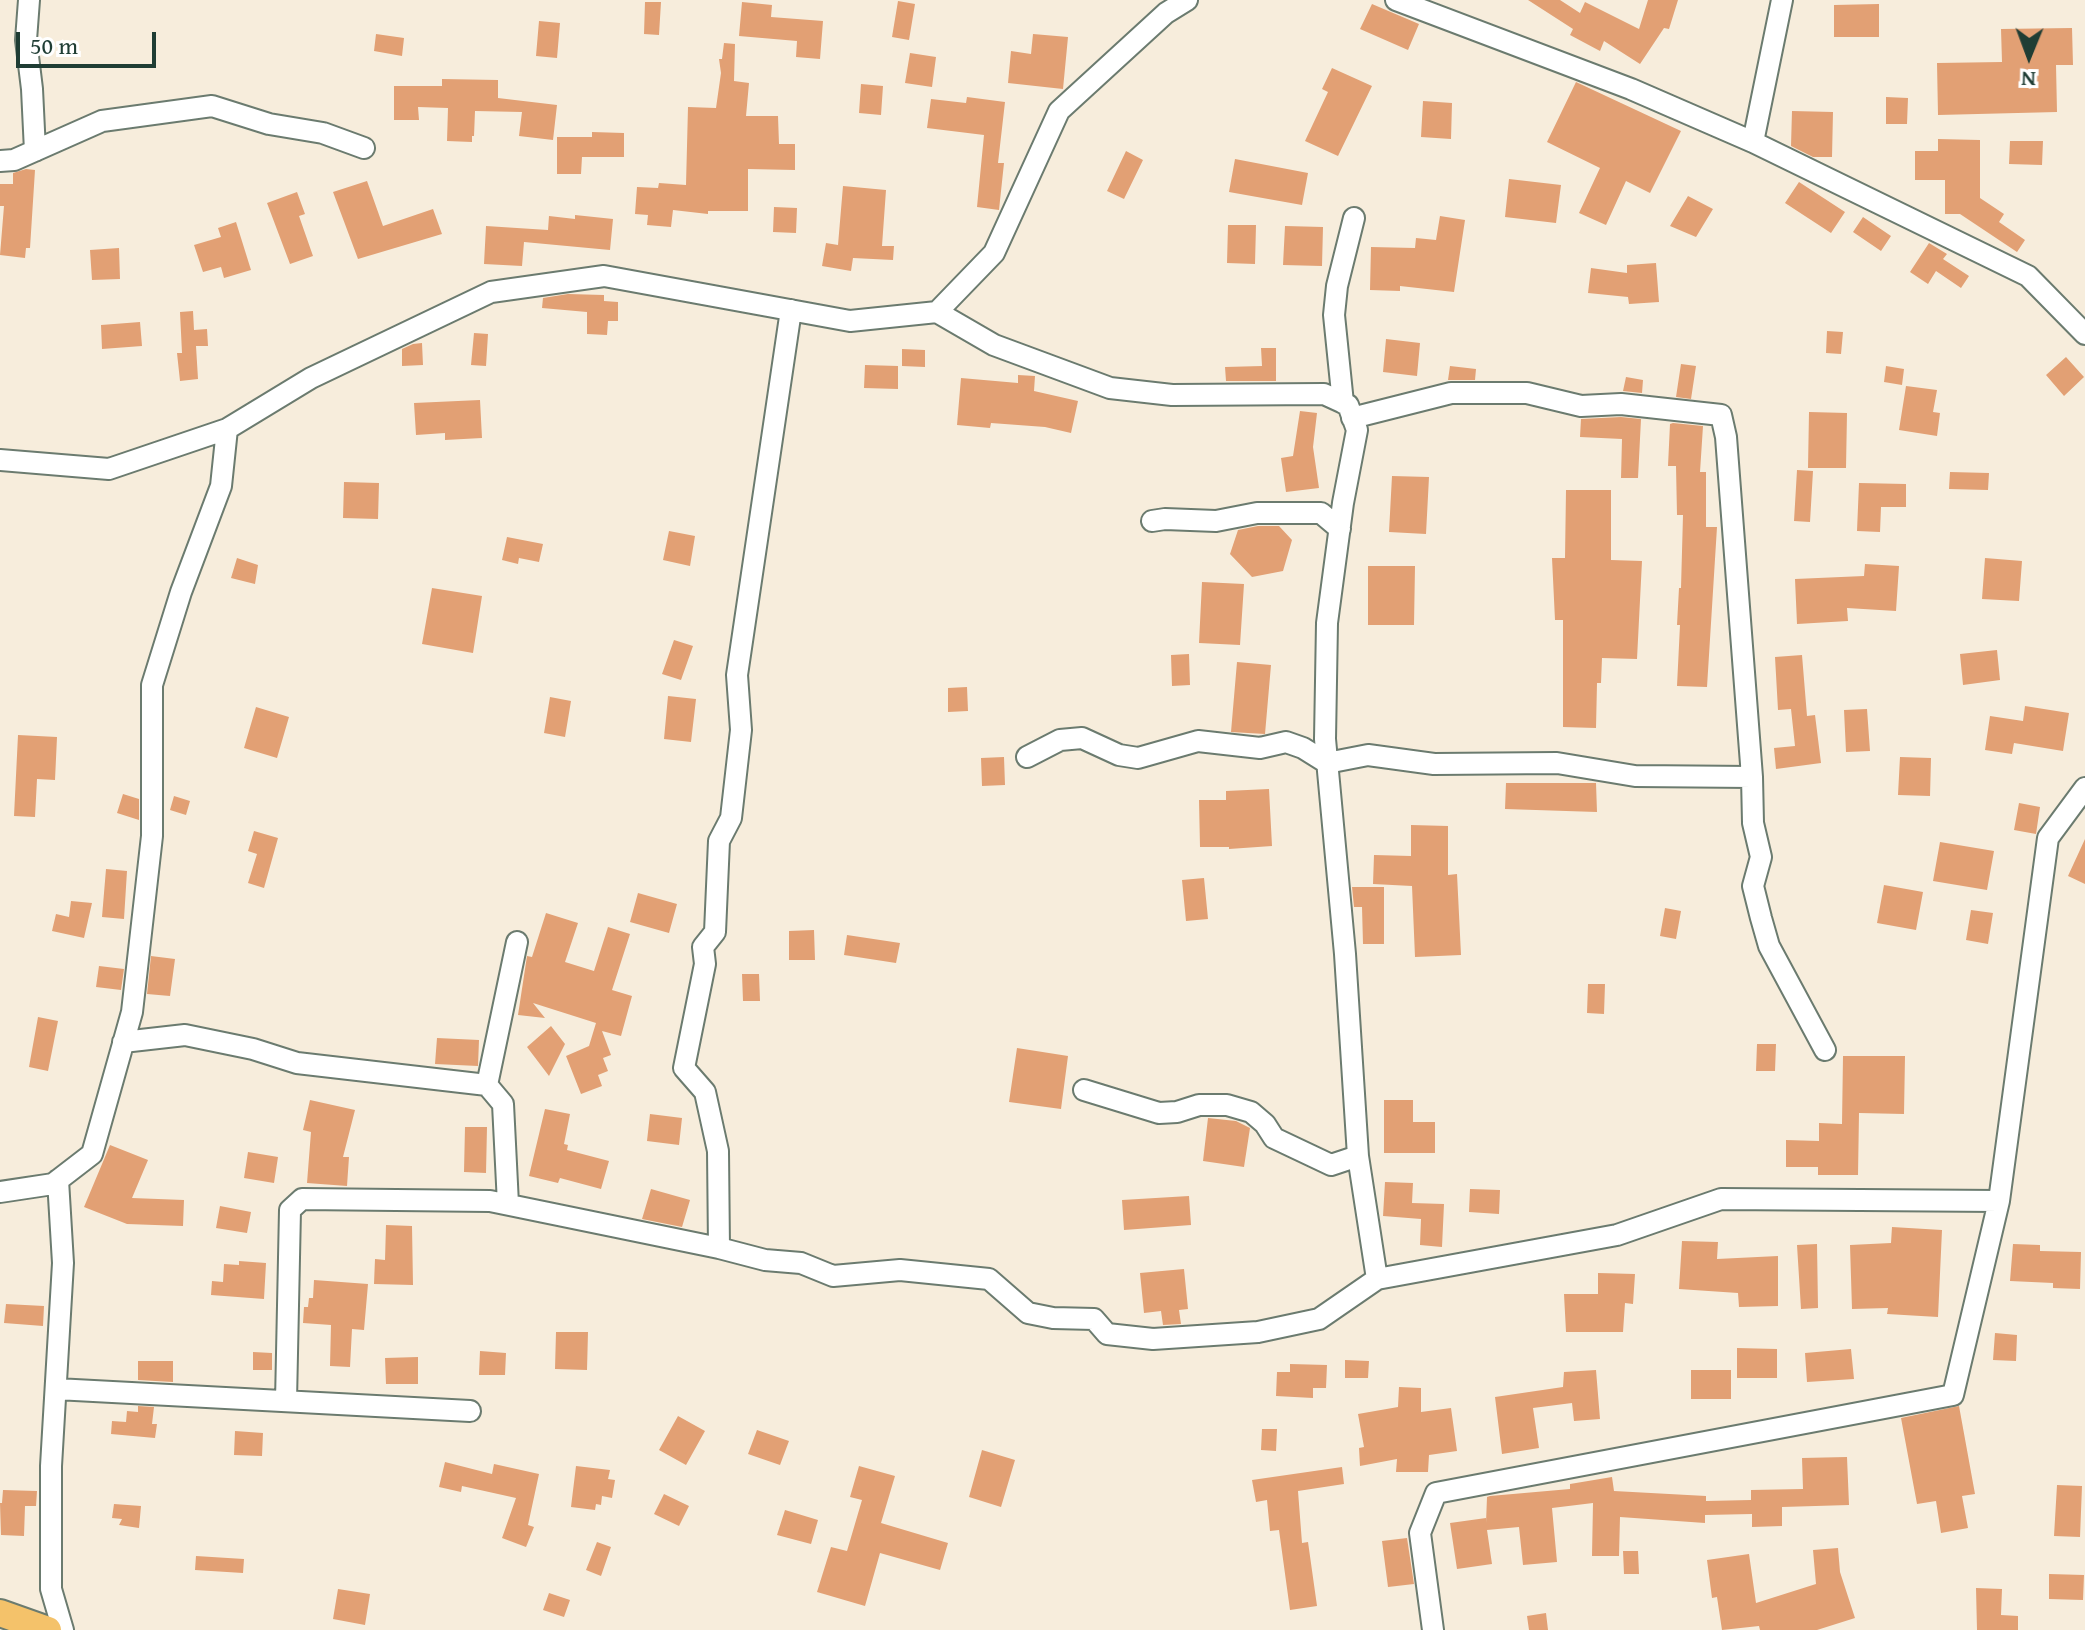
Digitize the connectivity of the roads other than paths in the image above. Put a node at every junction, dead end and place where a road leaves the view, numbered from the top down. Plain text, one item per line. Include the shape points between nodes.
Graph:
1 (29, 0) edge
2 (1187, 0) edge
3 (1396, 0) edge
4 (1782, 0) edge
5 (1753, 142) junction
6 (364, 148) dead end
7 (35, 151) junction
8 (0, 161) edge
9 (1354, 218) dead end
10 (791, 310) junction
11 (937, 312) junction
12 (2085, 334) edge
13 (1348, 410) junction
14 (227, 429) junction
15 (0, 460) edge
16 (1152, 521) dead end
17 (1340, 529) junction
18 (1027, 757) dead end
19 (1327, 763) junction
20 (1752, 777) junction
21 (2085, 788) edge
22 (517, 942) dead end
23 (123, 1042) junction
24 (1825, 1050) dead end
25 (487, 1085) junction
26 (1084, 1090) dead end
27 (1358, 1156) junction
28 (58, 1180) junction
29 (0, 1192) edge
30 (1999, 1201) junction
31 (508, 1204) junction
32 (719, 1248) junction
33 (1377, 1279) junction
34 (56, 1389) junction
35 (286, 1401) junction
36 (470, 1411) dead end
37 (0, 1613) edge
38 (48, 1630) edge
39 (63, 1630) edge
40 (1433, 1630) edge

1 - 7 street via 26,40
2 - 11 street via 1059,111 994,253
3 - 5 street via 1631,89
4 - 5 street
5 - 12 street via 2028,276
6 - 7 street via 212,106 102,121
7 - 8 street
9 - 13 street via 1334,315
10 - 11 street via 850,321
10 - 14 street via 604,276 491,292 311,378
10 - 32 street via 737,675 741,730 731,818 719,841 715,932 703,947 705,964 684,1068 705,1092 718,1151
11 - 13 street via 994,345 1110,388 1172,395 1324,394
13 - 17 street via 1357,430
13 - 20 street via 1451,393 1527,393 1581,406 1621,404 1721,415
14 - 15 street via 109,469
14 - 23 street via 221,486 152,685 152,836 132,1012
16 - 17 street via 1321,513
17 - 19 street via 1327,623
18 - 19 street via 1060,740 1082,738 1138,758 1198,741 1260,748 1286,742
19 - 20 street via 1368,755 1434,764 1557,763 1635,776
19 - 27 street
20 - 24 street via 1753,823 1761,857 1753,886 1761,918 1769,946
21 - 30 street via 2048,838
22 - 25 street
23 - 25 street via 185,1035 297,1063
23 - 28 street via 92,1154
25 - 31 street via 503,1104
26 - 27 street via 1159,1113 1227,1105 1251,1112 1274,1138 1331,1165
27 - 33 street
28 - 29 street
28 - 34 street via 63,1263
30 - 33 street via 1721,1199 1617,1235
30 - 40 street via 1953,1395 1436,1493 1420,1533
31 - 32 street
31 - 35 street via 302,1199 290,1210
32 - 33 street via 801,1263 833,1276 900,1270 989,1279 1028,1313 1094,1319 1107,1334 1153,1339 1258,1332 1319,1319
34 - 35 street
34 - 39 street via 51,1589
35 - 36 street
37 - 38 main road

